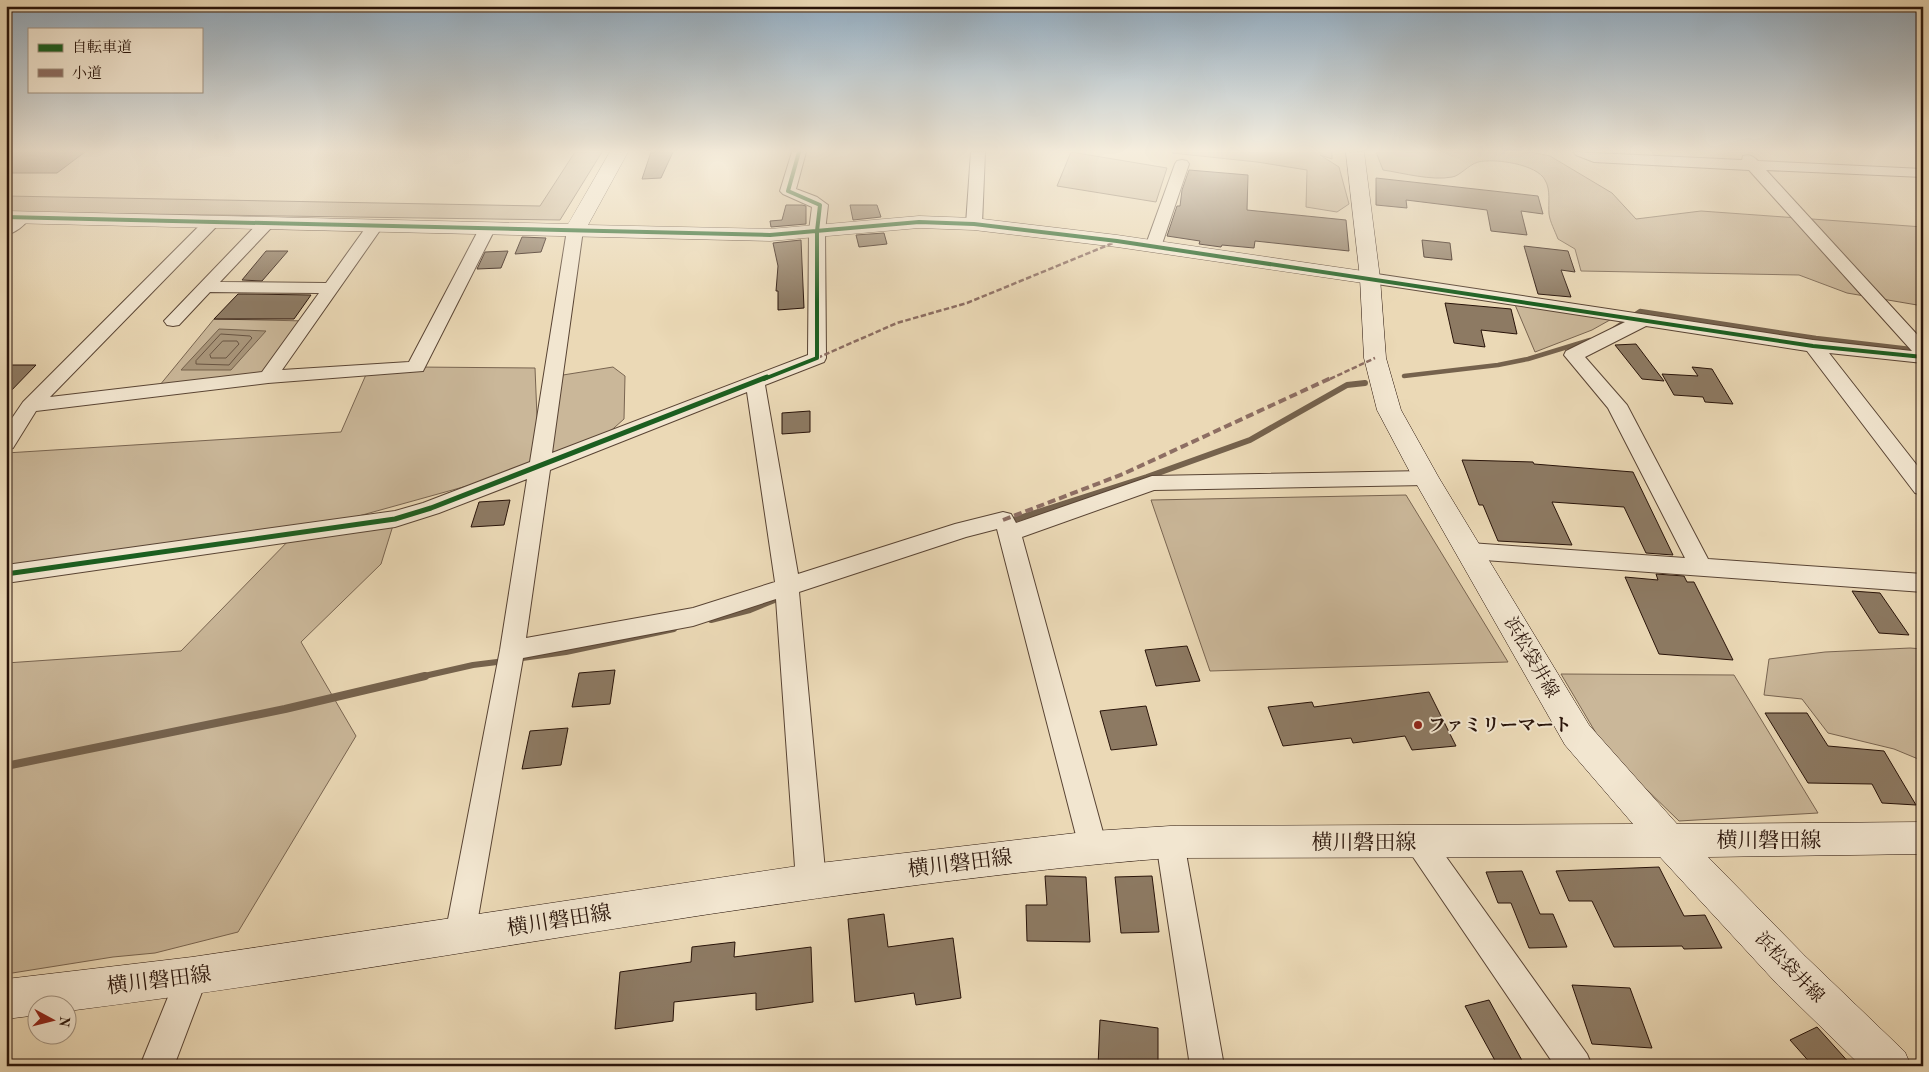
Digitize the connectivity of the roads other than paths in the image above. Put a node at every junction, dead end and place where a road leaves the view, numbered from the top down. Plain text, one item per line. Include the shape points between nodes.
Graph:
1 (591, 202) edge
2 (813, 202) edge
3 (975, 202) edge
4 (1169, 202) edge
5 (1361, 202) edge
6 (1787, 202) edge
7 (12, 221) edge
8 (210, 223) junction
9 (266, 224) junction
10 (974, 224) junction
11 (375, 226) junction
12 (487, 228) junction
13 (575, 230) junction
14 (817, 231) junction
15 (1153, 247) junction
16 (1370, 278) junction
17 (206, 287) junction
18 (331, 288) junction
19 (1644, 320) junction
20 (173, 321) dead end
21 (1813, 346) junction
22 (1923, 352) edge
23 (1923, 357) edge
24 (268, 377) junction
25 (755, 382) junction
26 (30, 406) junction
27 (6, 443) edge
28 (539, 466) junction
29 (1426, 478) junction
30 (1923, 488) edge
31 (1007, 528) junction
32 (1470, 550) junction
33 (1701, 567) junction
34 (6, 574) edge
35 (1923, 583) edge
36 (787, 594) junction
37 (512, 650) junction
38 (1923, 838) edge
39 (1669, 841) junction
40 (1170, 842) junction
41 (1419, 842) junction
42 (1093, 847) junction
43 (811, 882) junction
44 (460, 935) junction
45 (192, 976) junction
46 (6, 999) edge
47 (157, 1066) edge
48 (1207, 1066) edge
49 (1575, 1066) edge
50 (1891, 1066) edge

1 - 13 main road
2 - 14 street via 820,205
3 - 10 street
4 - 15 street
5 - 16 main road, 浜松袋井線
6 - 22 street
7 - 8 main road
8 - 9 main road
8 - 26 street
9 - 11 main road
9 - 17 street
10 - 14 main road via 919,222
10 - 15 main road
11 - 12 main road
11 - 18 street
12 - 13 main road
12 - 24 street via 416,367
13 - 14 main road via 770,235
13 - 28 street
14 - 25 street via 817,358
15 - 16 main road
16 - 19 street
16 - 29 main road, 浜松袋井線 via 1375,358 1389,410
17 - 18 street
17 - 20 street
18 - 24 street
19 - 21 street
19 - 33 street via 1573,355 1617,405
21 - 23 street
21 - 30 street
24 - 26 street
25 - 28 street
25 - 36 street
26 - 27 street
28 - 34 street via 395,519
28 - 37 street
29 - 31 street via 1152,484
29 - 32 main road, 浜松袋井線
31 - 36 street via 964,530
31 - 42 street
32 - 33 street
32 - 39 main road, 浜松袋井線 via 1577,735
33 - 35 street
36 - 37 street via 693,617
36 - 43 street
37 - 44 street
38 - 39 main road, 横川磐田線
39 - 41 main road, 横川磐田線
39 - 50 main road, 浜松袋井線 via 1791,970
40 - 41 main road, 横川磐田線
40 - 42 main road, 横川磐田線
40 - 48 street
41 - 49 street
42 - 43 main road, 横川磐田線
43 - 44 main road, 横川磐田線
44 - 45 main road, 横川磐田線
45 - 46 main road, 横川磐田線
45 - 47 street

